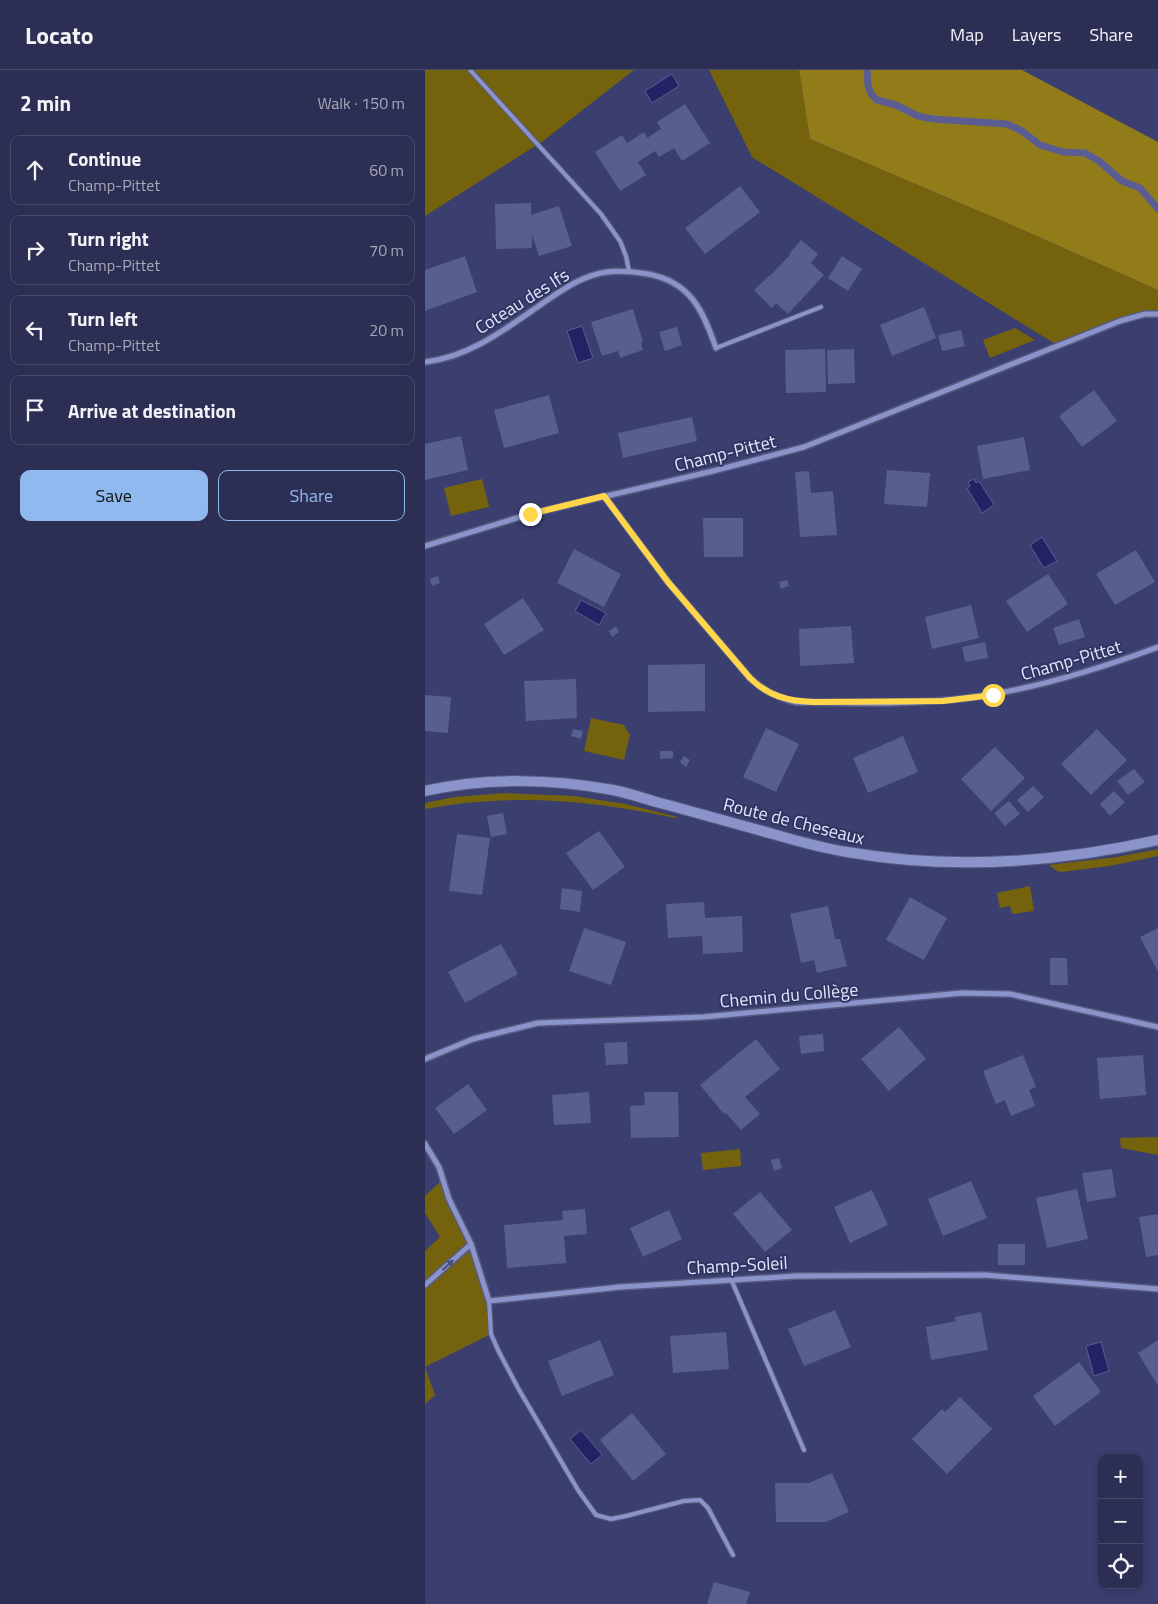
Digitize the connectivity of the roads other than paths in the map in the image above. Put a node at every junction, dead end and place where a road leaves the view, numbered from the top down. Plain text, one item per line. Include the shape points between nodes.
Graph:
1 (470, 70) edge
2 (629, 271) junction
3 (821, 306) dead end
4 (1158, 314) edge
5 (716, 348) joint
6 (425, 362) edge
7 (604, 496) junction
8 (425, 546) edge
9 (1158, 647) edge
10 (425, 791) edge
11 (1158, 840) edge
12 (1158, 1027) edge
13 (425, 1059) edge
14 (425, 1144) edge
15 (471, 1244) junction
16 (731, 1279) junction
17 (425, 1285) edge
18 (1158, 1289) edge
19 (489, 1301) junction
20 (804, 1450) dead end
21 (733, 1556) dead end

1 - 2 lane via 601,214 620,241
2 - 5 street, Coteau des Ifs via 664,277 684,291 705,318
2 - 6 street, Coteau des Ifs via 606,272 583,279 487,341 457,355
3 - 5 lane
4 - 7 street, Champ-Pittet via 1120,321 804,448
7 - 8 street, Champ-Pittet via 530,514
7 - 9 street, Champ-Pittet via 668,582 750,678 772,694 795,702 943,701 993,695 1058,680
10 - 11 street, Route de Cheseaux via 484,783 526,782 614,790 845,852 897,860 948,863 1038,859 1118,849
12 - 13 street, Chemin du Collège via 1010,994 962,993 703,1017 538,1023 473,1039
14 - 15 street via 439,1167 449,1199
17 -> 15 street
15 - 19 street
16 - 18 street, Champ-Soleil via 985,1275
16 - 19 street, Champ-Soleil via 621,1286
16 - 20 lane
19 - 21 lane via 491,1334 498,1350 517,1388 596,1515 626,1516 700,1500 708,1508

